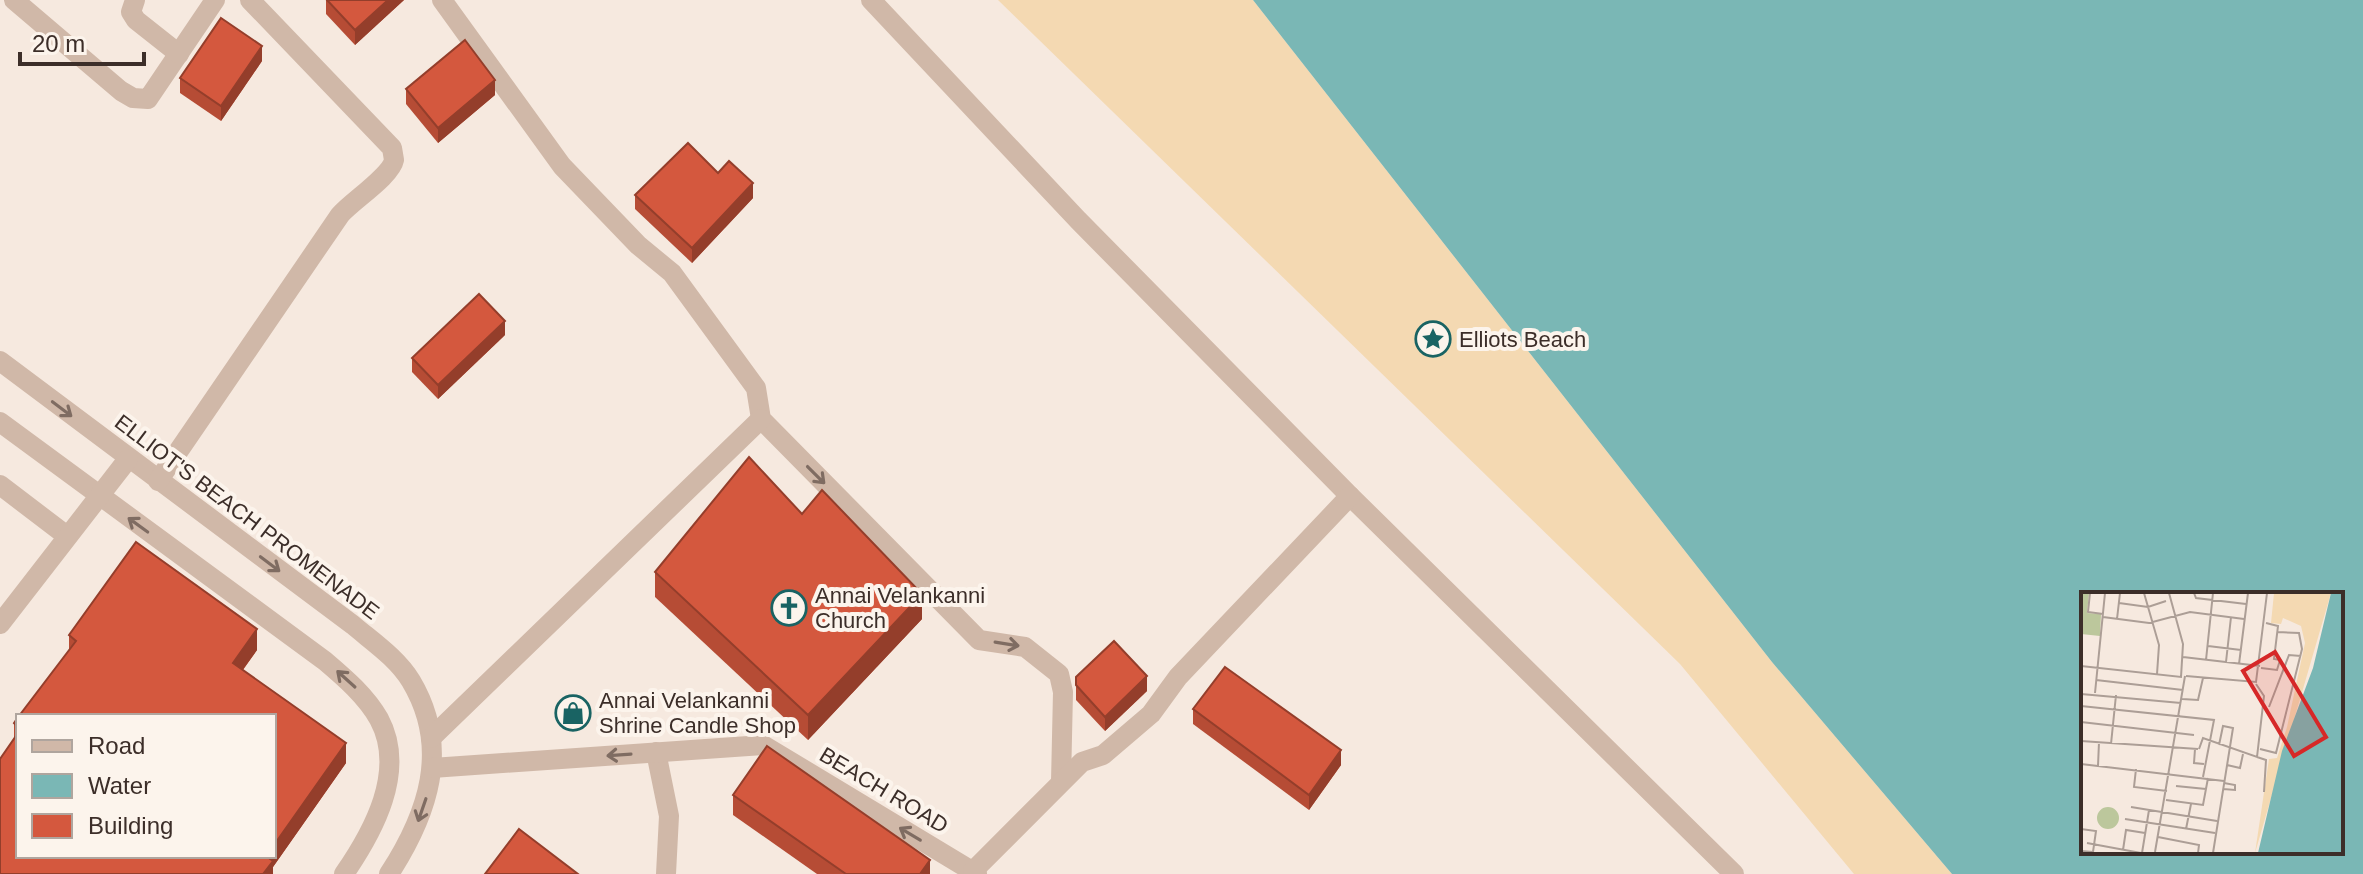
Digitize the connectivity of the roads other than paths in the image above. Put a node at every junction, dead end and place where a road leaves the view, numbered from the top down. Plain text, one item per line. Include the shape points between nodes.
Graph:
1 (14, 0) edge
2 (135, 0) edge
3 (215, 0) edge
4 (250, 0) edge
5 (442, 0) edge
6 (871, 0) edge
7 (179, 54) junction
8 (0, 361) edge
9 (761, 419) junction
10 (0, 422) edge
11 (128, 459) junction
12 (158, 481) junction
13 (0, 485) edge
14 (98, 496) junction
15 (1350, 496) junction
16 (67, 536) junction
17 (0, 624) edge
18 (431, 738) junction
19 (656, 752) junction
20 (432, 768) junction
21 (1061, 782) junction
22 (975, 873) edge
23 (344, 874) edge
24 (389, 874) edge
25 (666, 874) edge
26 (1734, 874) edge

1 - 7 street via 133,98 148,99
2 - 7 street via 131,12 136,20
3 - 7 street
4 - 12 street via 392,148 394,160 389,171 340,215
5 - 9 street via 562,166 672,273 756,388
6 - 15 street
8 -> 11 street, ELLIOT'S BEACH PROMENADE
9 - 18 street
9 -> 21 street via 979,640 1025,647 1059,674
10 - 14 street
11 - 12 street, ELLIOT'S BEACH PROMENADE
11 - 14 street
12 -> 18 street, ELLIOT'S BEACH PROMENADE via 386,651 410,680
13 - 16 street
14 - 16 street
23 -> 14 street via 384,798 390,762 380,720 356,688 325,661
15 - 21 street via 1178,677 1151,714
15 - 26 street
16 - 17 street
18 - 20 street, ELLIOT'S BEACH PROMENADE
19 -> 20 street, BEACH ROAD
22 -> 19 street, BEACH ROAD via 763,745
19 - 25 street via 669,816
20 -> 24 street, ELLIOT'S BEACH PROMENADE via 425,806
21 - 22 street

